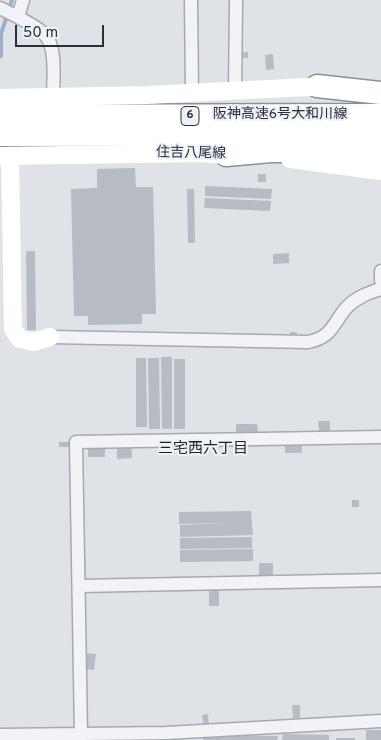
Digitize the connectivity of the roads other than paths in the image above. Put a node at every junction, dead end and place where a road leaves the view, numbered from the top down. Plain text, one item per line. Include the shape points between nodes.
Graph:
1 (23, 0) edge
2 (192, 0) edge
3 (236, 0) edge
4 (8, 12) edge
5 (317, 86) junction
6 (381, 86) edge
7 (234, 92) junction
8 (192, 93) junction
9 (381, 93) edge
10 (54, 97) junction
11 (0, 98) edge
12 (381, 115) edge
13 (0, 116) edge
14 (381, 134) edge
15 (0, 135) edge
16 (226, 155) junction
17 (5, 156) edge
18 (381, 156) edge
19 (381, 171) edge
20 (381, 270) edge
21 (381, 281) edge
22 (381, 289) edge
23 (50, 337) joint
24 (381, 437) edge
25 (381, 580) edge
26 (79, 586) junction
27 (381, 722) edge
28 (81, 734) junction
29 (0, 735) edge

1 - 4 street
2 - 8 street
3 - 7 street
4 - 10 street via 47,36 52,47
5 - 6 main road
5 - 7 main road
5 - 9 highway
7 - 8 main road
8 - 10 main road
10 - 11 main road
12 - 13 highway, 阪神高速6号大和川線 / 6
14 - 15 highway, 阪神高速6号大和川線 / 6
16 - 17 main road, 住吉八尾線
16 - 18 highway via 342,151
16 - 19 main road, 住吉八尾線
17 - 23 main road via 13,329 20,339 33,342
20 - 21 street
22 - 23 street via 361,296 348,306 327,335 308,342
24 - 26 street via 76,442
25 - 26 street
26 - 28 street
27 - 28 street
28 - 29 street

